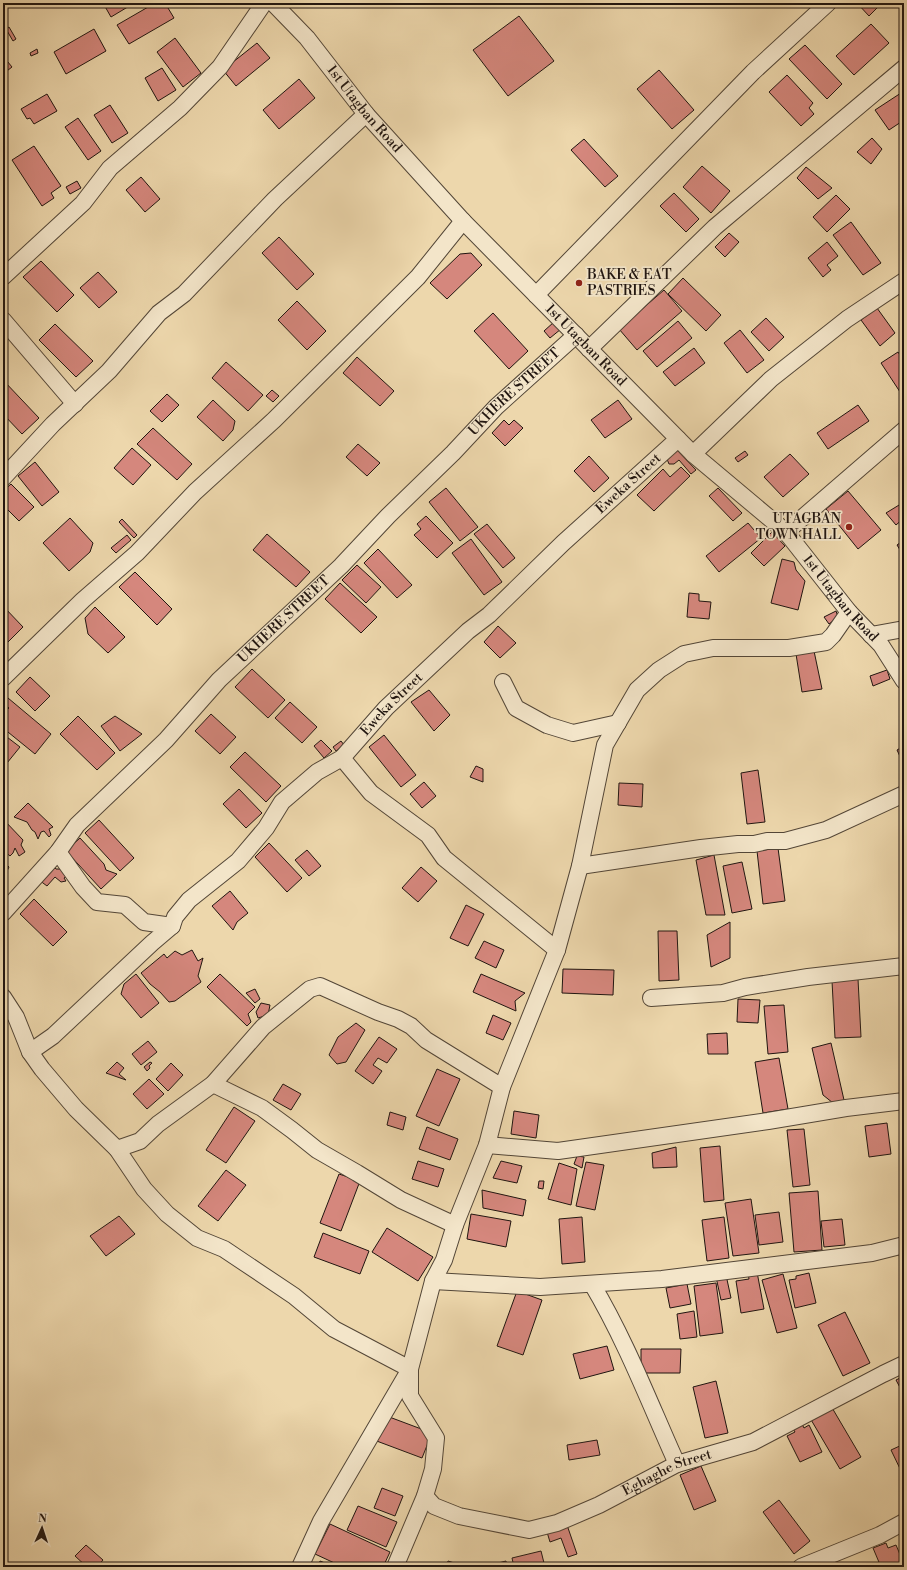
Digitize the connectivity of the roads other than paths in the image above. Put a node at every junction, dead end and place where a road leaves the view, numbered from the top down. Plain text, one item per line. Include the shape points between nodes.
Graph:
1 (264, 3) edge
2 (272, 3) edge
3 (828, 3) edge
4 (904, 68) edge
5 (366, 114) junction
6 (463, 221) junction
7 (3, 277) edge
8 (904, 281) edge
9 (536, 295) junction
10 (3, 320) edge
11 (576, 335) junction
12 (589, 349) junction
13 (75, 404) junction
14 (904, 430) edge
15 (678, 439) junction
16 (693, 454) junction
17 (3, 478) edge
18 (786, 532) junction
19 (849, 612) junction
20 (904, 629) edge
21 (871, 635) junction
22 (3, 678) edge
23 (904, 681) edge
24 (503, 682) dead end
25 (618, 723) junction
26 (342, 758) junction
27 (904, 794) edge
28 (58, 852) junction
29 (580, 866) junction
30 (3, 913) edge
31 (172, 926) junction
32 (557, 950) junction
33 (904, 966) edge
34 (3, 997) edge
35 (651, 998) dead end
36 (30, 1052) junction
37 (213, 1084) junction
38 (502, 1087) junction
39 (904, 1101) edge
40 (487, 1145) junction
41 (117, 1149) junction
42 (455, 1225) junction
43 (904, 1245) edge
44 (433, 1281) junction
45 (592, 1284) junction
46 (904, 1364) edge
47 (410, 1368) junction
48 (677, 1464) junction
49 (425, 1496) junction
50 (904, 1522) edge
51 (300, 1567) edge
52 (395, 1567) edge
53 (801, 1567) edge

1 - 7 street via 220,67 180,108 110,168 83,203
2 - 5 street, 1st Utagban Road via 307,38
3 - 9 street via 753,72
4 - 12 street via 715,227
5 - 6 street, 1st Utagban Road
5 - 13 street via 275,199 184,294 159,313 109,371
6 - 9 street, 1st Utagban Road
6 - 22 street via 418,277 285,409 195,492 137,553 83,600
8 - 16 street via 847,319 772,380
9 - 11 street, 1st Utagban Road
10 - 13 street
11 - 12 street, 1st Utagban Road
11 - 28 street, UKHERE STREET via 496,407 341,566 219,680 166,740 77,824
12 - 15 street, 1st Utagban Road
13 - 17 street
14 - 18 street
15 - 16 street, 1st Utagban Road
15 - 26 street, Eweka Street via 386,708
16 - 18 street, 1st Utagban Road
18 - 19 street, 1st Utagban Road
19 - 21 street, 1st Utagban Road
19 - 25 street via 826,642 789,648 713,648 684,654 659,670 637,690
20 - 21 street
21 - 23 street, 1st Utagban Road via 881,645
24 - 25 street via 516,708 547,725 573,733
25 - 29 street via 605,745
26 - 31 street, Eweka Street via 317,772 282,802 266,828 238,861 189,900 175,917
26 - 32 street via 371,793 428,835 444,858
27 - 29 street via 826,830 785,841 708,847
28 - 30 street, UKHERE STREET
28 - 31 street via 97,902 125,905 144,922
29 - 32 street
31 - 36 street, Eweka Street via 53,1036
32 - 38 street
33 - 35 street via 808,977 723,993
34 - 36 street via 16,1017
36 - 41 street via 76,1109
37 - 38 street via 264,1027 310,989 320,986 411,1026 426,1040
37 - 41 street via 158,1124 140,1141
37 - 42 street via 262,1108 316,1150 401,1200
38 - 40 street
39 - 40 street via 558,1150
40 - 42 street
41 - 47 street via 144,1189 167,1214 197,1238 224,1250 294,1296 334,1329
42 - 44 street via 444,1260
43 - 45 street via 872,1253 662,1279
44 - 45 street via 540,1287
44 - 47 street
45 - 48 street via 628,1354
46 - 48 street, Eghaghe Street via 753,1442
47 - 49 street via 410,1396 436,1438 433,1469
47 - 51 street via 321,1521
48 - 49 street, Eghaghe Street via 599,1506 557,1523 529,1530 459,1516 434,1506
49 - 52 street
50 - 53 street via 880,1535

